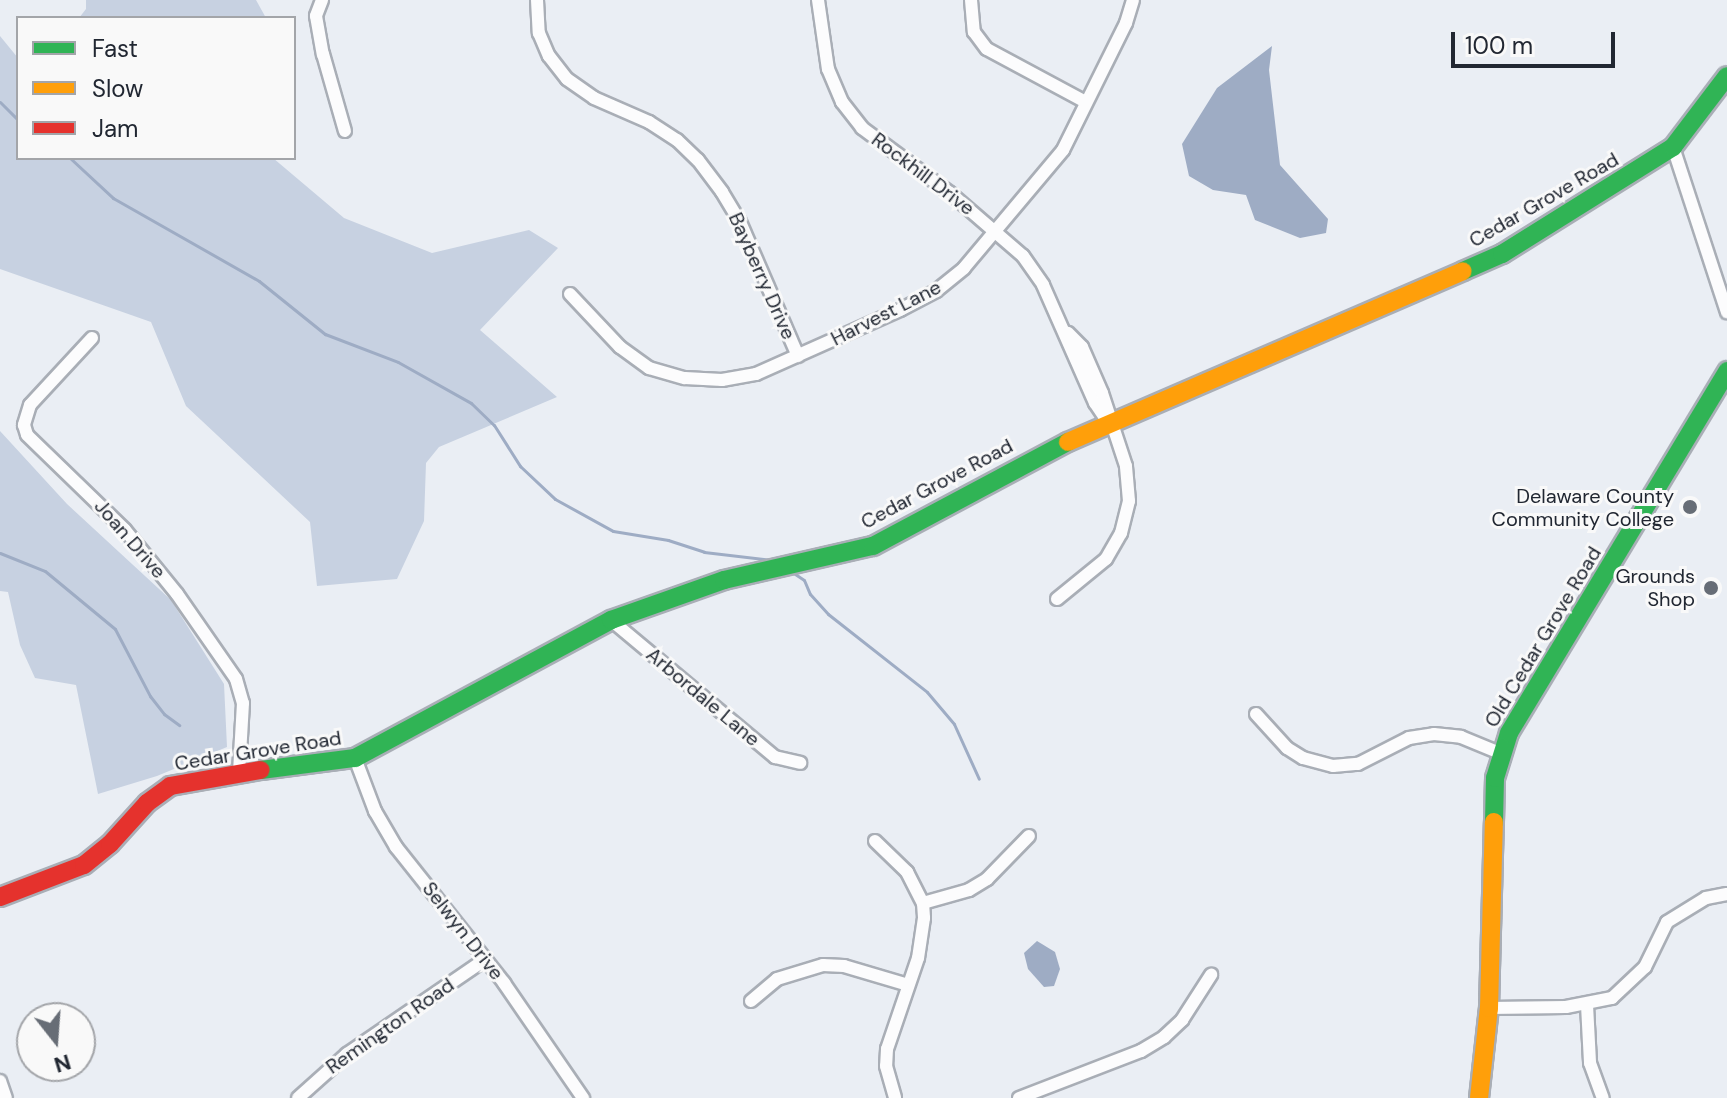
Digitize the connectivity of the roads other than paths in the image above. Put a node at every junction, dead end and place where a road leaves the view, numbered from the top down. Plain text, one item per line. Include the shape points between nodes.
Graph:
1 (322, 0) edge
2 (537, 0) edge
3 (818, 0) edge
4 (971, 0) edge
5 (1133, 0) edge
6 (1727, 76) edge
7 (1086, 102) junction
8 (345, 131) dead end
9 (1673, 147) junction
10 (998, 232) junction
11 (570, 294) dead end
12 (1727, 312) edge
13 (92, 338) dead end
14 (798, 356) junction
15 (1727, 371) edge
16 (1109, 424) junction
17 (1057, 599) dead end
18 (611, 620) junction
19 (1256, 714) dead end
20 (1500, 753) junction
21 (355, 758) junction
22 (800, 763) dead end
23 (239, 772) junction
24 (1029, 836) dead end
25 (875, 841) dead end
26 (1727, 894) edge
27 (0, 897) edge
28 (923, 903) junction
29 (486, 959) junction
30 (1211, 975) dead end
31 (908, 985) junction
32 (751, 1001) dead end
33 (1587, 1005) junction
34 (1489, 1008) junction
35 (0, 1081) edge
36 (581, 1097) edge
37 (1026, 1097) edge
38 (6, 1098) edge
39 (298, 1098) edge
40 (895, 1098) edge
41 (1479, 1098) edge
42 (1603, 1098) edge

1 - 8 street via 316,16
2 - 14 street, Bayberry Drive via 539,33 567,79 677,140 722,192
3 - 10 street, Rockhill Drive via 828,69 842,102 862,128
4 - 7 street via 974,32 987,49
5 - 7 street, Harvest Lane
6 - 9 street, Cedar Grove Road
7 - 10 street, Harvest Lane via 1063,150
9 - 12 street
9 - 16 street, Cedar Grove Road via 1502,254
10 - 14 street, Harvest Lane via 936,291
10 - 16 street, Rockhill Drive via 1023,256 1064,330 1082,347
11 - 14 street, Harvest Lane via 620,347 649,368 685,378 722,380 756,374
13 - 23 street, Joan Drive via 30,405 27,435 125,530 236,679 243,703
15 - 20 street, Old Cedar Grove Road
16 - 17 street, Rockhill Drive via 1126,466 1126,517 1106,559
16 - 18 street, Cedar Grove Road via 1002,473 873,546 724,580
18 - 21 street, Cedar Grove Road
18 - 22 street, Arbordale Lane via 775,757
19 - 20 street via 1287,748 1333,766 1358,764 1409,738 1434,734 1461,737
20 - 34 street, Old Cedar Grove Road
21 - 23 street, Cedar Grove Road
21 - 29 street, Selwyn Drive via 375,811 396,847
23 - 27 street, Cedar Grove Road via 170,786 84,865
24 - 28 street via 978,884
25 - 28 street via 907,872
26 - 33 street via 1680,911 1657,935 1645,967 1630,984 1612,998
28 - 31 street via 923,937
29 - 36 street, Selwyn Drive
29 - 39 street, Remington Road via 347,1054
30 - 37 street via 1182,1020 1164,1037
31 - 32 street via 823,965 777,979
31 - 40 street via 887,1049
33 - 34 street
33 - 42 street via 1590,1063
34 - 41 street, Old Cedar Grove Road
35 - 38 street

